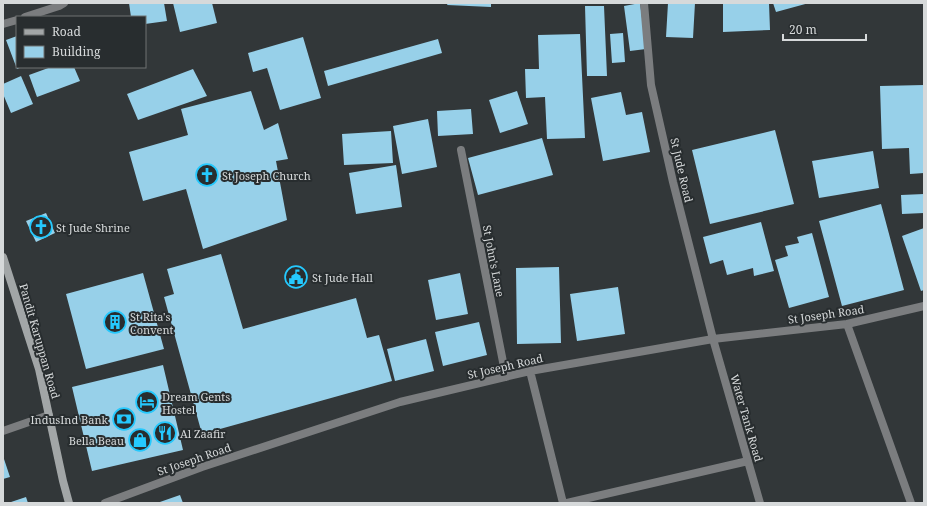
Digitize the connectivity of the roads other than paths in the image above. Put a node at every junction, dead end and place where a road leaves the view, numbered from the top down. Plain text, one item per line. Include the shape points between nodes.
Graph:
1 (64, 3) edge
2 (644, 3) edge
3 (28, 16) edge
4 (16, 20) edge
5 (3, 24) edge
6 (461, 150) dead end
7 (3, 257) edge
8 (924, 306) edge
9 (847, 324) junction
10 (713, 339) junction
11 (530, 371) junction
12 (506, 377) junction
13 (49, 415) junction
14 (3, 431) edge
15 (748, 461) junction
16 (69, 503) edge
17 (105, 503) edge
18 (563, 503) edge
19 (567, 503) edge
20 (760, 503) edge
21 (910, 503) edge

1 - 3 street
2 - 10 street, St Jude Road via 652,85 673,182
4 - 5 street
6 - 12 street, St John's Lane
7 - 13 main road, Pandit Karuppan Road via 39,369
8 - 9 street, St Joseph Road
9 - 10 street, St Joseph Road
9 - 21 street
10 - 11 street, St Joseph Road
10 - 15 street, Water Tank Road
11 - 12 street, St Joseph Road
11 - 18 street
12 - 17 street, St Joseph Road via 400,402 202,467
13 - 14 street
13 - 16 main road, Pandit Karuppan Road
15 - 19 street
15 - 20 street, Water Tank Road

